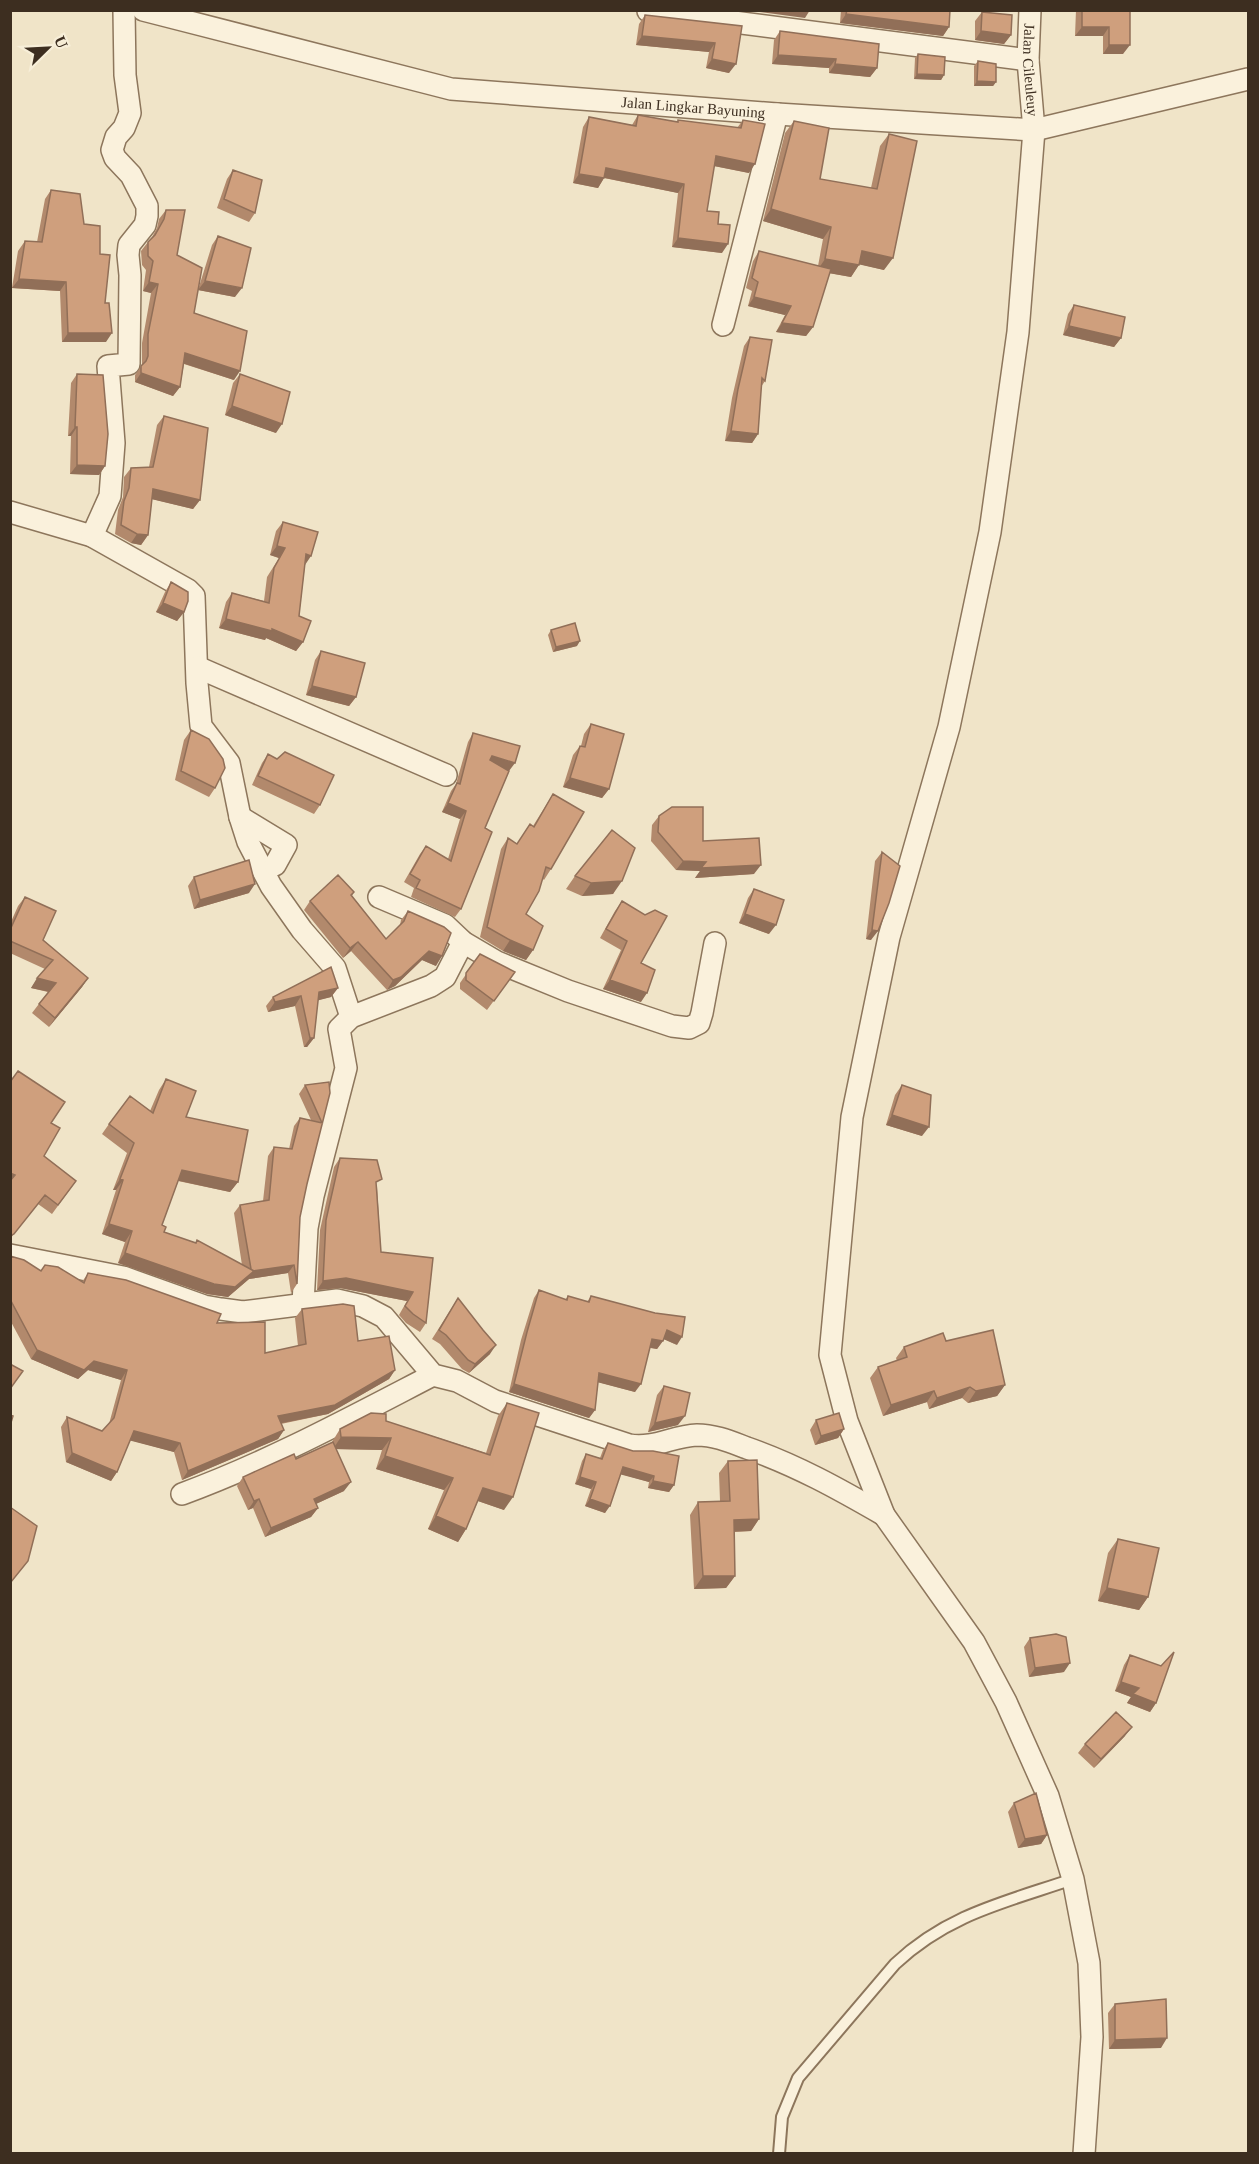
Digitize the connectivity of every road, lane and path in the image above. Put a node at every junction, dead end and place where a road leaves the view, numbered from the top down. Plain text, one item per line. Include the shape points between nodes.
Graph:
1 (124, 10) edge
2 (143, 10) edge
3 (648, 10) edge
4 (1030, 10) edge
5 (1028, 60) junction
6 (1248, 79) edge
7 (777, 114) junction
8 (1034, 130) junction
9 (723, 325) dead end
10 (10, 512) edge
11 (93, 536) junction
12 (197, 667) junction
13 (446, 775) dead end
14 (240, 817) junction
15 (275, 865) dead end
16 (379, 897) dead end
17 (463, 942) junction
18 (715, 943) dead end
19 (351, 1017) junction
20 (10, 1255) edge
21 (303, 1304) junction
22 (433, 1375) junction
23 (182, 1494) dead end
24 (884, 1515) junction
25 (1073, 1879) junction
26 (779, 2154) edge
27 (1084, 2154) edge

1 - 11 street via 130,113 112,150 136,184 147,206 147,216 145,225 129,244 129,364 108,366 114,443 110,496
2 - 7 street, Jalan Lingkar Bayuning via 451,89
3 - 5 street
4 - 5 street, Jalan Cileuleuy
5 - 8 street, Jalan Cileuleuy
6 - 8 street, Jalan Lingkar Bayuning
7 - 8 street, Jalan Lingkar Bayuning
7 - 9 street
8 - 24 street, Jalan Cileuleuy via 1018,332 990,532 949,727 889,937 852,1117 830,1355 846,1421
10 - 11 street
11 - 12 street via 195,596
12 - 13 street
12 - 14 street via 201,726 230,763
14 - 15 street via 286,845
14 - 19 street via 271,886 335,968
16 - 17 street via 445,925
17 - 18 street via 497,962 568,992 689,1028 699,1023
17 - 19 street via 449,973 431,987
19 - 21 street via 339,1029 346,1068 307,1228
20 - 21 street via 123,1277 221,1309 243,1312
21 - 22 street via 337,1300 363,1306 384,1317
22 - 23 street via 281,1453
22 - 24 street via 457,1381 495,1401 629,1445 644,1447 697,1435 718,1437 799,1468
24 - 25 street via 974,1642 1006,1702 1048,1796
25 - 26 lane via 975,1912 912,1948 798,2078 782,2117
25 - 27 street via 1089,1963 1091,1998

